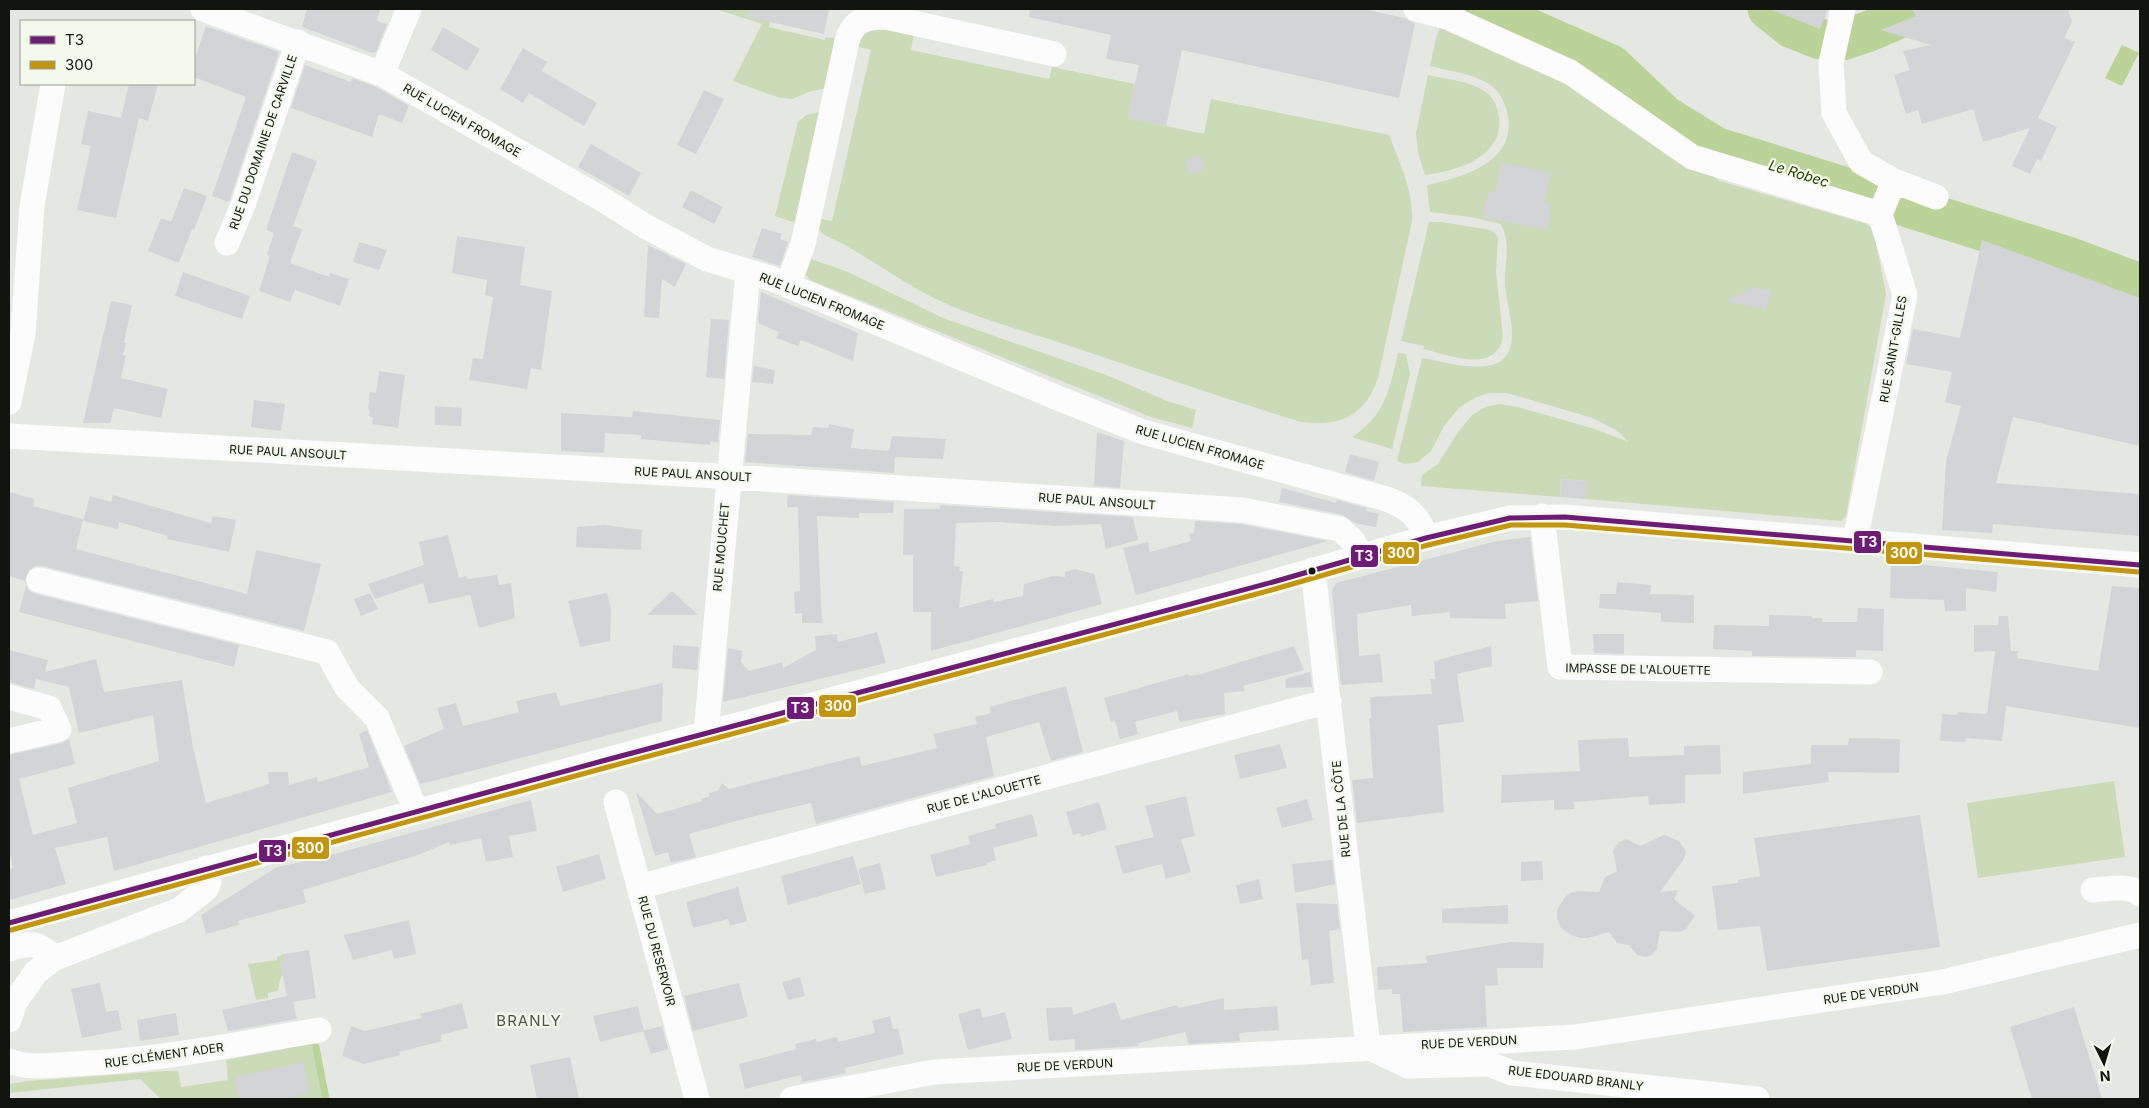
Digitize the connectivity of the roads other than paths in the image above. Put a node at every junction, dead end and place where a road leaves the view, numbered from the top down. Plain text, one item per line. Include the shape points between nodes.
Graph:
1 (203, 9) edge
2 (409, 9) edge
3 (1416, 9) edge
4 (1843, 9) edge
5 (298, 42) junction
6 (1054, 54) dead end
7 (382, 74) junction
8 (53, 85) edge
9 (1893, 184) junction
10 (1936, 197) dead end
11 (1881, 212) junction
12 (227, 243) dead end
13 (748, 272) junction
14 (788, 285) junction
15 (9, 402) edge
16 (9, 436) edge
17 (728, 476) junction
18 (1542, 516) junction
19 (1426, 538) junction
20 (1855, 541) junction
21 (1361, 556) junction
22 (2140, 565) edge
23 (1313, 570) junction
24 (39, 580) dead end
25 (1870, 672) dead end
26 (9, 698) edge
27 (1329, 701) junction
28 (706, 733) junction
29 (9, 741) edge
30 (616, 802) dead end
31 (416, 811) junction
32 (206, 868) junction
33 (639, 887) junction
34 (2093, 890) dead end
35 (2140, 894) edge
36 (9, 922) edge
37 (2140, 934) edge
38 (9, 948) edge
39 (55, 958) junction
40 (17, 987) edge
41 (9, 1020) edge
42 (319, 1030) dead end
43 (1368, 1048) junction
44 (1488, 1054) junction
45 (9, 1061) edge
46 (697, 1099) edge
47 (792, 1099) edge
48 (1753, 1099) edge

1 - 5 street, RUE LUCIEN FROMAGE
2 - 7 street
3 - 11 street via 1450,18 1570,72 1692,157
4 - 9 street via 1831,63 1834,113 1861,162
5 - 7 street, RUE LUCIEN FROMAGE
5 - 12 street, RUE DU DOMAINE DE CARVILLE
6 - 14 street via 886,17 863,19 854,25 847,41 803,244
7 - 13 street, RUE LUCIEN FROMAGE via 686,249
8 - 15 street via 32,206 23,334
9 - 10 street
9 - 11 street
11 - 20 street, RUE SAINT-GILLES via 1905,294
13 - 14 street, RUE LUCIEN FROMAGE
13 - 17 street, RUE MOUCHET
14 - 19 street, RUE LUCIEN FROMAGE via 1142,432 1387,499 1412,512 1422,524
16 - 17 street, RUE PAUL ANSOULT
17 - 21 street, RUE PAUL ANSOULT via 1242,510 1340,529 1354,542
17 - 28 street, RUE MOUCHET
18 - 19 street via 1510,518
18 - 20 street
18 - 25 street, IMPASSE DE L'ALOUETTE via 1560,667
19 - 21 street
20 - 22 street
21 - 23 street
23 - 27 street, RUE DE LA CÔTE
23 - 28 street
24 - 31 street via 327,652 347,688 377,718
26 - 29 street via 49,708 59,729
27 - 33 street, RUE DE L'ALOUETTE
27 - 43 street, RUE DE LA CÔTE
28 - 31 street
30 - 33 street, RUE DU RESERVOIR
31 - 32 street
32 - 36 street
32 - 39 street via 209,882 206,889 179,910
33 - 46 street, RUE DU RESERVOIR
34 - 35 street via 2119,888 2136,890
37 - 44 street, RUE DE VERDUN via 1943,982 1575,1037
38 - 39 street via 41,946
39 - 40 street
40 - 41 street
42 - 45 street, RUE CLÉMENT ADER via 113,1063 41,1066
43 - 44 street, RUE EDOUARD BRANLY via 1408,1066
43 - 47 street, RUE DE VERDUN via 934,1072
44 - 48 street, RUE EDOUARD BRANLY via 1512,1073

